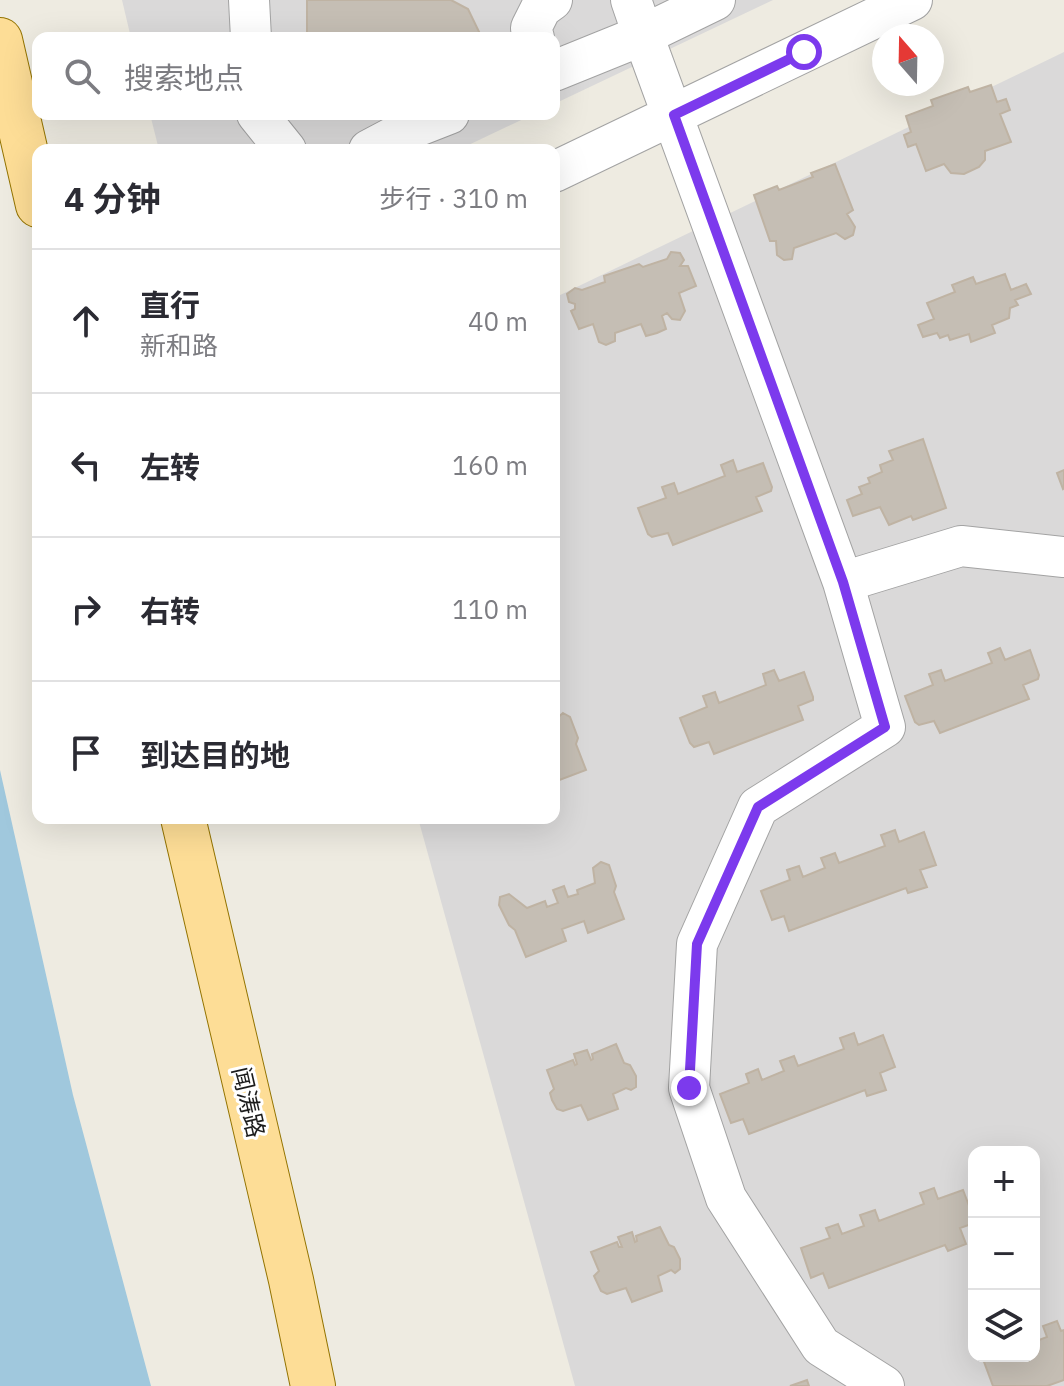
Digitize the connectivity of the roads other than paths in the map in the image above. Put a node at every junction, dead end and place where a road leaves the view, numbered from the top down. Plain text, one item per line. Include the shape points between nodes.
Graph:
1 (249, 0) edge
2 (715, 0) edge
3 (912, 0) edge
4 (637, 18) edge
5 (251, 32) edge
6 (0, 40) edge
7 (560, 67) edge
8 (674, 115) junction
9 (262, 120) edge
10 (434, 120) edge
11 (281, 144) edge
12 (380, 144) edge
13 (560, 169) edge
14 (32, 179) edge
15 (1064, 557) edge
16 (843, 582) junction
17 (184, 824) edge
18 (313, 1386) edge
19 (884, 1386) edge

1 - 5 street
2 - 4 street
3 - 8 street
4 - 7 street
4 - 8 street
6 - 14 main road
8 - 13 street
8 - 16 street
9 - 11 street
10 - 12 street
15 - 16 street via 961,546
16 - 19 street via 885,727 758,807 697,944 689,1088 726,1198 821,1346
17 - 18 main road, 闻涛路

